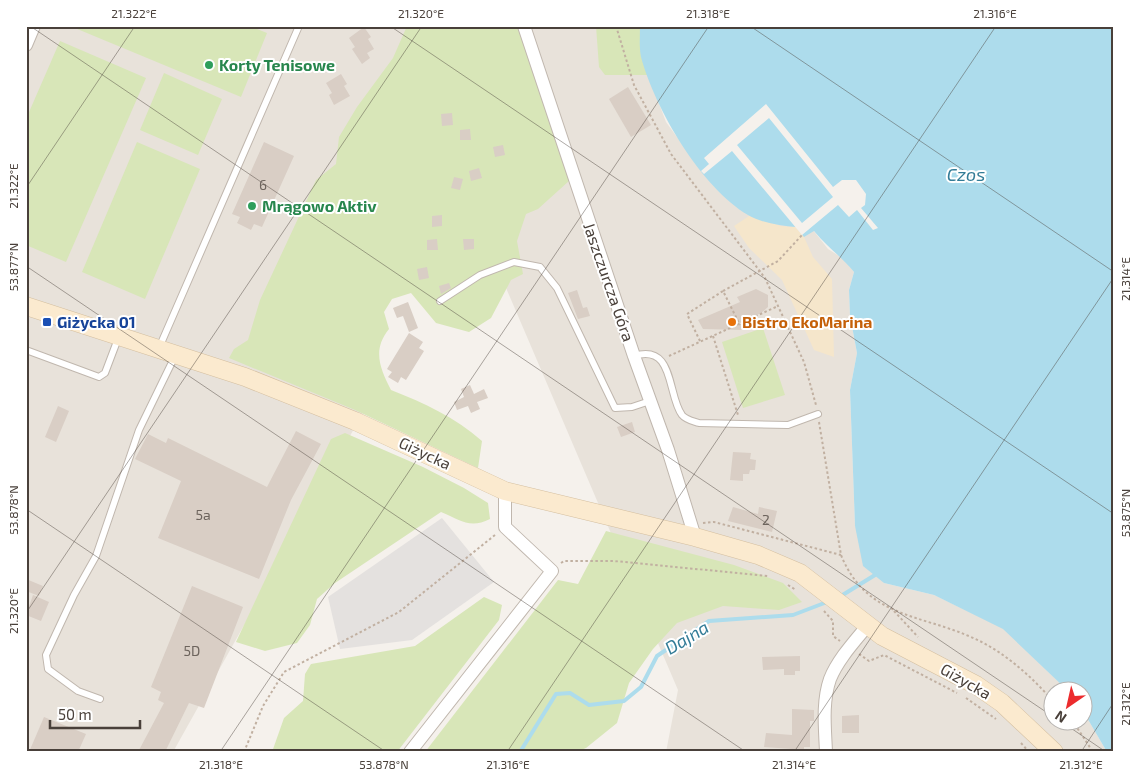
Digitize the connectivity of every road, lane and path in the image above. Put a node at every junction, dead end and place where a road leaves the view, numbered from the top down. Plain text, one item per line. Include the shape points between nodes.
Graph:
1 (34, 26) edge
2 (299, 26) edge
3 (524, 26) edge
4 (616, 26) edge
5 (26, 45) edge
6 (802, 235) dead end
7 (760, 271) junction
8 (723, 291) junction
9 (440, 301) dead end
10 (26, 306) edge
11 (779, 306) dead end
12 (740, 324) junction
13 (119, 336) junction
14 (713, 336) junction
15 (700, 342) junction
16 (158, 349) junction
17 (26, 350) edge
18 (175, 354) junction
19 (634, 356) junction
20 (660, 361) junction
21 (650, 401) junction
22 (818, 414) dead end
23 (741, 424) junction
24 (505, 491) junction
25 (505, 527) junction
26 (697, 530) junction
27 (552, 571) junction
28 (775, 577) dead end
29 (782, 582) dead end
30 (798, 591) dead end
31 (822, 599) junction
32 (894, 610) junction
33 (868, 625) junction
34 (850, 648) junction
35 (927, 659) junction
36 (1042, 690) edge
37 (100, 699) dead end
38 (1002, 724) dead end
39 (1079, 730) edge
40 (1016, 737) dead end
41 (244, 752) edge
42 (410, 752) edge
43 (826, 752) edge
44 (1029, 752) edge
45 (1054, 752) edge
46 (1093, 752) edge

1 - 5 street
2 - 16 lane
3 - 19 street, Jaszczurcza Góra
4 - 7 path via 634,85 671,154
6 - 7 path via 778,261
7 - 8 path
8 - 12 path
8 - 15 path via 687,314
9 - 21 lane via 480,276 514,262 540,267 557,288 615,408
10 - 13 street, Giżycka
11 - 12 path
12 - 14 path
13 - 16 street, Giżycka
13 - 17 lane via 105,374 98,376
14 - 15 path
14 - 23 path
15 - 20 path
16 - 18 street, Giżycka
18 - 24 street, Giżycka via 245,377 354,420
18 - 37 lane via 139,430 96,556 46,655 48,669 78,690
19 - 20 lane via 642,353
19 - 21 street, Jaszczurcza Góra
20 - 23 lane via 665,366 681,414 688,420
21 - 26 street, Jaszczurcza Góra
22 - 23 lane via 788,425
24 - 25 street
24 - 26 street, Giżycka
25 - 27 street
25 - 41 path via 399,612 284,672 263,706
26 - 31 street, Giżycka via 800,573
26 - 32 path via 714,522 841,555 846,568 870,598
27 - 28 path via 564,561 614,560
27 - 42 street
29 - 30 path
31 - 33 street, Giżycka via 846,609
31 - 34 path via 833,621 833,636
32 - 35 path via 930,650
32 - 36 path via 972,637 1019,667
33 - 34 street
33 - 35 street, Giżycka via 882,636
34 - 38 path via 869,661 884,655 966,698
34 - 43 street via 830,679 824,708
35 - 45 street, Giżycka via 1002,703
39 - 46 path
40 - 44 path

